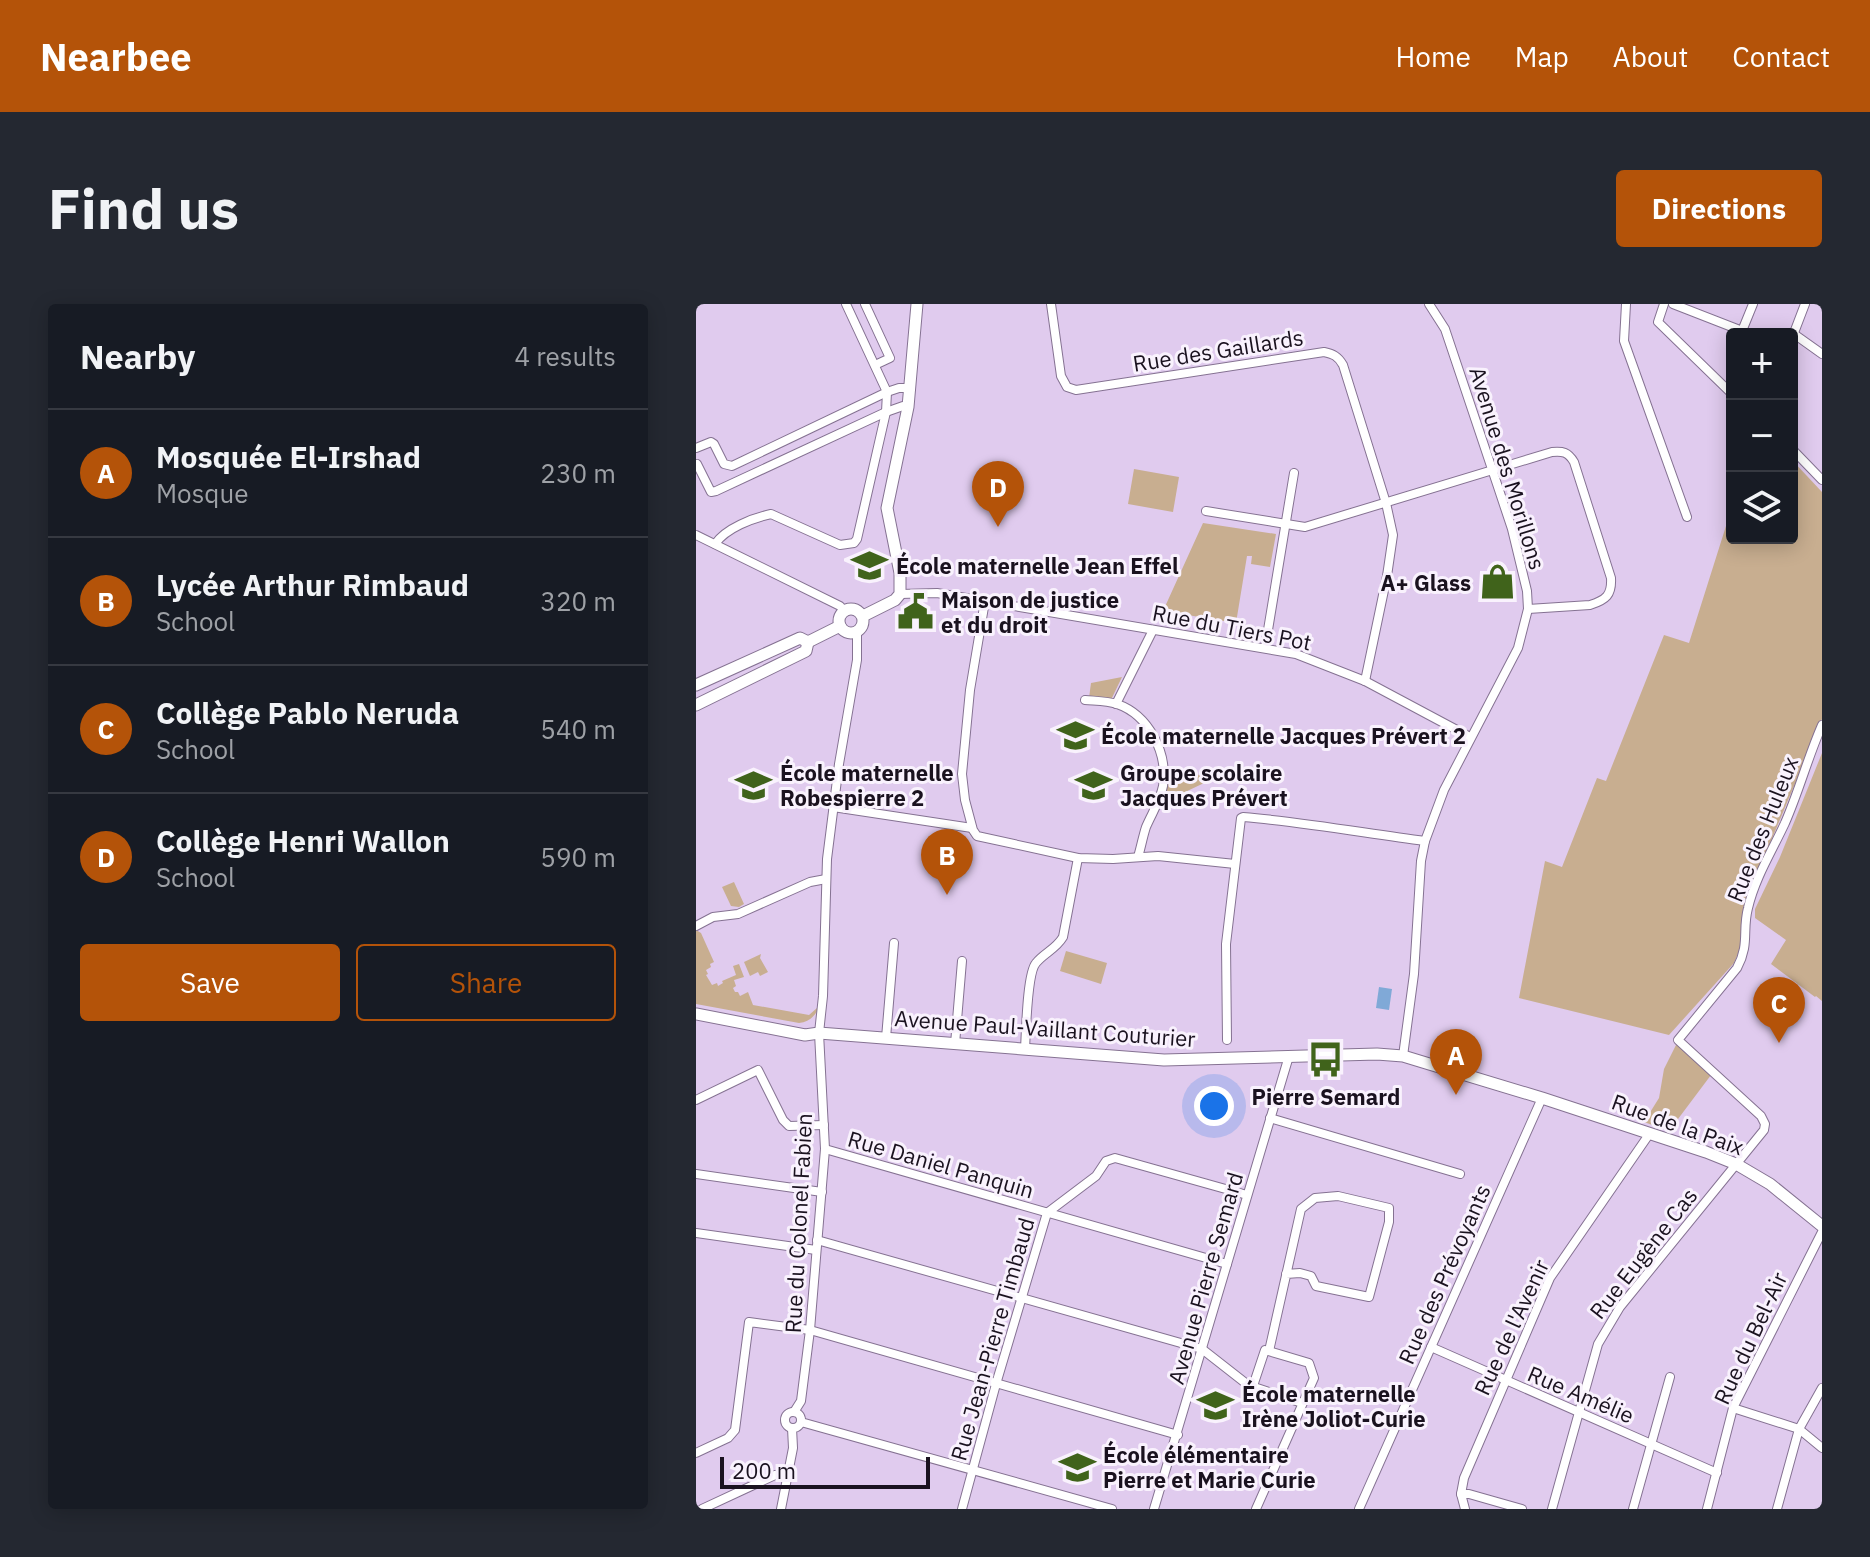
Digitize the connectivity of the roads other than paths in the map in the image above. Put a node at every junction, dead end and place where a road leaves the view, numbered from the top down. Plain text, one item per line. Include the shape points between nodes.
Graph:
1 (846, 304) edge
2 (865, 304) edge
3 (917, 304) edge
4 (1051, 304) edge
5 (1429, 304) edge
6 (1626, 304) edge
7 (1664, 304) edge
8 (1673, 304) edge
9 (1753, 304) edge
10 (1805, 304) edge
11 (1736, 328) edge
12 (1747, 328) edge
13 (1796, 328) edge
14 (1798, 339) edge
15 (1822, 354) edge
16 (875, 365) junction
17 (911, 388) junction
18 (1726, 388) edge
19 (887, 392) junction
20 (908, 407) junction
21 (886, 412) junction
22 (696, 448) edge
23 (1798, 455) edge
24 (696, 463) edge
25 (1493, 470) junction
26 (1294, 473) dead end
27 (1822, 480) edge
28 (1386, 503) junction
29 (1206, 511) dead end
30 (1687, 517) dead end
31 (1286, 525) junction
32 (696, 535) edge
33 (715, 544) junction
34 (900, 594) junction
35 (985, 601) junction
36 (1528, 609) junction
37 (844, 611) junction
38 (863, 616) junction
39 (840, 626) junction
40 (1153, 630) junction
41 (857, 632) junction
42 (808, 642) junction
43 (1265, 648) junction
44 (1365, 681) junction
45 (696, 687) edge
46 (1085, 700) dead end
47 (699, 704) edge
48 (1116, 704) junction
49 (1822, 725) edge
50 (1470, 737) junction
51 (833, 807) junction
52 (972, 828) junction
53 (1425, 841) junction
54 (1138, 857) junction
55 (1078, 858) junction
56 (1235, 864) junction
57 (826, 879) junction
58 (696, 926) edge
59 (894, 943) dead end
60 (962, 961) dead end
61 (696, 1007) edge
62 (696, 1014) edge
63 (819, 1033) junction
64 (886, 1038) junction
65 (1227, 1040) dead end
66 (955, 1044) junction
67 (1025, 1049) junction
68 (1289, 1056) junction
69 (1403, 1056) junction
70 (1505, 1087) joint
71 (1542, 1098) junction
72 (696, 1100) edge
73 (1270, 1118) junction
74 (824, 1125) junction
75 (1650, 1133) junction
76 (825, 1149) junction
77 (1736, 1164) junction
78 (696, 1174) edge
79 (1460, 1174) dead end
80 (822, 1192) junction
81 (1247, 1195) junction
82 (1047, 1213) junction
83 (1822, 1226) edge
84 (1822, 1232) edge
85 (696, 1233) edge
86 (817, 1240) junction
87 (816, 1250) junction
88 (1227, 1264) junction
89 (1286, 1274) junction
90 (1022, 1298) junction
91 (810, 1330) junction
92 (1431, 1347) junction
93 (1202, 1349) junction
94 (1269, 1351) junction
95 (1670, 1377) dead end
96 (1504, 1381) junction
97 (996, 1384) junction
98 (1253, 1386) junction
99 (1822, 1388) edge
100 (1302, 1403) junction
101 (1733, 1408) junction
102 (794, 1412) junction
103 (1578, 1413) junction
104 (801, 1422) junction
105 (792, 1428) junction
106 (1799, 1429) junction
107 (1178, 1435) junction
108 (1651, 1443) junction
109 (1822, 1448) edge
110 (696, 1453) edge
111 (973, 1469) junction
112 (1717, 1473) junction
113 (787, 1474) junction
114 (1461, 1494) junction
115 (696, 1502) edge
116 (700, 1509) edge
117 (782, 1509) edge
118 (962, 1509) edge
119 (1112, 1509) edge
120 (1154, 1509) edge
121 (1256, 1509) edge
122 (1359, 1509) edge
123 (1465, 1509) edge
124 (1522, 1509) edge
125 (1552, 1509) edge
126 (1633, 1509) edge
127 (1707, 1509) edge
128 (1777, 1509) edge

1 - 16 street
2 - 16 street via 890,358
3 - 17 street
4 - 28 street, Rue des Gaillards via 1061,376 1076,390 1332,353 1343,365
5 - 25 street, Avenue des Morillons via 1445,329
6 - 30 street via 1624,341
7 - 18 street via 1658,322
8 - 11 street
9 - 12 street
10 - 13 street
14 - 15 street
16 - 19 street
17 - 19 street
17 - 20 street
19 - 21 street
19 - 22 street via 732,466 724,464 711,442
20 - 21 street
20 - 34 street via 887,508
21 - 24 street via 716,491 711,492
21 - 33 street via 854,543 840,545 771,514 721,535
23 - 27 street
25 - 28 street
25 - 36 street, Avenue des Morillons
25 - 36 street via 1552,452 1570,456 1611,578 1611,589 1600,602
26 - 31 street
28 - 31 street via 1305,527
28 - 44 street via 1393,535
29 - 31 street
31 - 43 street
32 - 33 street
33 - 37 street
34 - 35 street, Rue du Tiers Pot via 925,592
34 - 38 street
35 - 40 street, Rue du Tiers Pot
35 - 52 street via 962,774
36 - 50 street, Avenue des Morillons via 1518,648
37 - 38 street via 854,609
37 - 39 street
38 - 41 street
39 - 41 street
39 - 42 street
40 - 43 street, Rue du Tiers Pot
40 - 48 street
41 - 51 street, Rue du Colonel Fabien
42 - 45 street via 800,638
42 - 47 street via 806,651
43 - 44 street, Rue du Tiers Pot via 1318,661
44 - 50 street, Rue du Tiers Pot
45 - 47 street
46 - 48 street
48 - 54 street via 1140,719 1162,757 1163,787
49 - 77 street, Rue des Huleux via 1756,883 1742,958 1678,1040 1765,1124
50 - 53 street, Avenue des Morillons
51 - 52 street
51 - 57 street, Rue du Colonel Fabien
52 - 55 street via 977,836
53 - 56 street via 1243,817
53 - 69 street, Avenue des Morillons
54 - 55 street
54 - 56 street
55 - 67 street via 1063,937 1031,970
56 - 65 street via 1226,944
57 - 58 street
57 - 63 street, Rue du Colonel Fabien
59 - 64 street
60 - 66 street
61 - 63 street
62 - 63 street via 796,1034
63 - 64 street, Avenue Paul-Vaillant Couturier
63 - 74 street, Rue du Colonel Fabien
64 - 66 street, Avenue Paul-Vaillant Couturier
66 - 67 street, Avenue Paul-Vaillant Couturier
67 - 68 street, Avenue Paul-Vaillant Couturier via 1164,1060
68 - 69 street, Avenue Paul-Vaillant Couturier
68 - 73 street, Avenue Pierre Semard
69 - 70 street, Avenue Paul-Vaillant Couturier
70 - 71 street, Rue de la Paix
71 - 75 street, Rue de la Paix
71 - 92 street, Rue des Prévoyants
72 - 74 street via 758,1070 789,1126
73 - 79 street
73 - 81 street, Avenue Pierre Semard
74 - 76 street, Rue du Colonel Fabien
75 - 77 street, Rue de la Paix
75 - 96 street, Rue de l'Avenir via 1550,1278
76 - 80 street, Rue du Colonel Fabien
76 - 82 street, Rue Daniel Panquin
77 - 83 street, Rue de la Paix
77 - 103 street, Rue Eugène Cas via 1620,1307 1598,1344
78 - 80 street
80 - 86 street, Rue du Colonel Fabien
81 - 82 street, Rue Jean-Pierre Timbaud via 1115,1158
81 - 88 street, Avenue Pierre Semard
82 - 88 street, Rue Daniel Panquin
82 - 90 street, Rue Jean-Pierre Timbaud
84 - 101 street, Rue du Bel-Air
85 - 87 street
86 - 87 street, Rue du Colonel Fabien
86 - 90 street
87 - 91 street, Rue du Colonel Fabien
88 - 93 street, Avenue Pierre Semard
89 - 89 street via 1301,1209 1315,1198 1338,1196 1389,1208 1369,1297 1316,1286 1311,1276
89 - 94 street
90 - 93 street
90 - 97 street, Rue Jean-Pierre Timbaud
91 - 97 street
91 - 102 street, Rue du Colonel Fabien via 801,1401
91 - 110 street via 749,1322 735,1430
92 - 96 street, Rue Amélie
92 - 122 street, Rue des Prévoyants
93 - 98 street
93 - 107 street, Avenue Pierre Semard
94 - 98 street via 1265,1350
94 - 100 street via 1309,1363 1314,1378
95 - 108 street
96 - 103 street, Rue Amélie
96 - 114 street, Rue de l'Avenir
97 - 107 street
97 - 111 street, Rue Jean-Pierre Timbaud
98 - 100 street
99 - 106 street
100 - 121 street
101 - 106 street
101 - 112 street, Rue du Bel-Air
102 - 104 street
102 - 105 street, Rue du Colonel Fabien via 785,1419
103 - 108 street, Rue Amélie
103 - 125 street, Rue Eugène Cas
104 - 105 street
104 - 111 street
105 - 113 street, Rue du Colonel Fabien
106 - 109 street
106 - 128 street
107 - 120 street, Avenue Pierre Semard
108 - 112 street, Rue Amélie
108 - 126 street
111 - 118 street, Rue Jean-Pierre Timbaud
111 - 119 street
112 - 127 street, Rue du Bel-Air
113 - 116 street
113 - 117 street, Rue du Colonel Fabien
114 - 123 street
114 - 124 street
115 - 116 street

